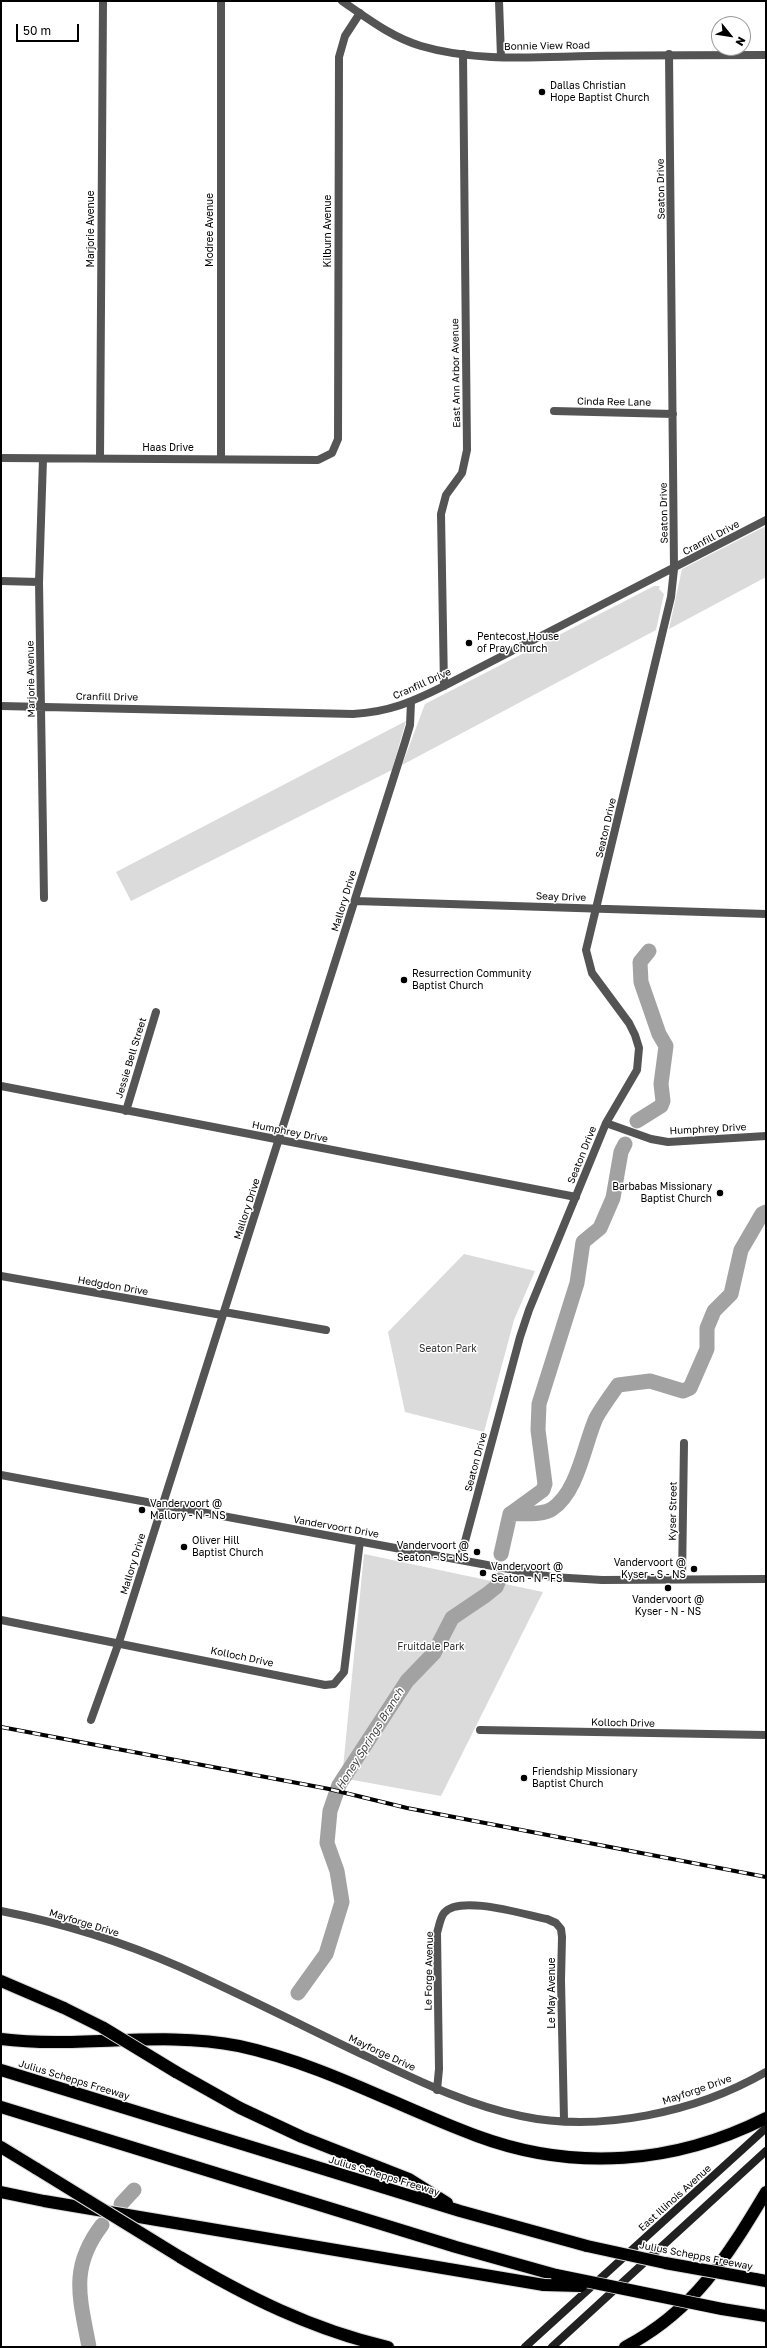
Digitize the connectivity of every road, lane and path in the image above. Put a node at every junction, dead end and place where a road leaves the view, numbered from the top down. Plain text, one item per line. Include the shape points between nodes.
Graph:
1 (103, 1) edge
2 (221, 1) edge
3 (342, 1) edge
4 (499, 1) edge
5 (360, 13) junction
6 (463, 54) junction
7 (669, 54) junction
8 (766, 55) edge
9 (501, 57) junction
10 (554, 411) dead end
11 (673, 414) junction
12 (332, 452) joint
13 (1, 458) edge
14 (100, 458) junction
15 (220, 458) junction
16 (43, 459) junction
17 (766, 520) edge
18 (674, 569) junction
19 (1, 581) edge
20 (39, 582) junction
21 (444, 686) junction
22 (411, 702) junction
23 (1, 706) edge
24 (42, 706) junction
25 (44, 898) dead end
26 (355, 901) junction
27 (597, 908) junction
28 (766, 914) edge
29 (156, 1012) dead end
30 (1, 1086) edge
31 (126, 1111) junction
32 (606, 1123) junction
33 (766, 1136) edge
34 (280, 1140) junction
35 (576, 1197) junction
36 (1, 1276) edge
37 (223, 1314) junction
38 (326, 1330) dead end
39 (684, 1443) dead end
40 (1, 1475) edge
41 (162, 1506) junction
42 (360, 1541) junction
43 (460, 1560) junction
44 (682, 1579) junction
45 (766, 1579) edge
46 (1, 1620) edge
47 (119, 1642) junction
48 (92, 1720) dead end
49 (480, 1730) dead end
50 (766, 1735) edge
51 (502, 1910) joint
52 (1, 1911) edge
53 (1, 1981) edge
54 (1, 2039) edge
55 (1, 2070) edge
56 (766, 2072) edge
57 (437, 2090) junction
58 (1, 2107) edge
59 (766, 2118) edge
60 (564, 2120) junction
61 (766, 2128) edge
62 (1, 2147) edge
63 (766, 2151) edge
64 (1, 2192) edge
65 (766, 2192) edge
66 (460, 2212) junction
67 (760, 2280) edge
68 (606, 2286) junction
69 (766, 2316) edge
70 (388, 2347) edge
71 (525, 2347) edge
72 (552, 2347) edge
73 (625, 2347) edge

1 - 14 street, Marjorie Avenue
2 - 15 street, Modree Avenue
3 - 5 street, Bonnie View Road
4 - 9 street
5 - 6 street, Bonnie View Road via 397,37 420,46
5 - 12 street, Kilburn Avenue via 345,36 339,56 338,439
6 - 9 street, Bonnie View Road
6 - 21 street, East Ann Arbor Avenue via 467,450 465,464 446,495 441,514
7 - 8 street, Bonnie View Road
7 - 9 street, Bonnie View Road
7 - 11 street, Seaton Drive
10 - 11 street, Cinda Ree Lane
11 - 18 street, Seaton Drive
12 - 15 street, Haas Drive via 318,460
13 - 16 street, Haas Drive
14 - 15 street, Haas Drive
14 - 16 street, Haas Drive
16 - 20 street, Marjorie Avenue
17 - 18 street, Cranfill Drive
18 - 21 street, Cranfill Drive
18 - 27 street, Seaton Drive via 671,597
19 - 20 street
20 - 24 street, Marjorie Avenue
21 - 22 street, Cranfill Drive
22 - 24 street, Cranfill Drive via 384,711 353,714
22 - 26 street, Mallory Drive via 410,725
23 - 24 street, Cranfill Drive
24 - 25 street, Marjorie Avenue
26 - 27 street, Seay Drive
26 - 34 street, Mallory Drive
27 - 28 street, Seay Drive
27 - 32 street, Seaton Drive via 586,950 592,973 629,1023 640,1048 637,1070
29 - 31 street, Jessie Bell Street
30 - 31 street, Humphrey Drive
31 - 34 street, Humphrey Drive
32 - 33 street, Humphrey Drive via 651,1139 668,1142
32 - 35 street, Seaton Drive
34 - 35 street, Humphrey Drive
34 - 37 street, Mallory Drive
35 - 43 street, Seaton Drive via 520,1337
36 - 37 street, Hedgdon Drive
37 - 38 street, Hedgdon Drive
37 - 41 street, Mallory Drive
39 - 44 street, Kyser Street
40 - 41 street, Vandervoort Drive
41 - 42 street, Vandervoort Drive
41 - 47 street, Mallory Drive
42 - 43 street, Vandervoort Drive
42 - 47 street, Kolloch Drive via 344,1672 334,1684 325,1685
43 - 44 street, Vandervoort Drive via 538,1575 575,1579
44 - 45 street, Vandervoort Drive
46 - 47 street, Kolloch Drive
47 - 48 street, Mallory Drive
49 - 50 street, Kolloch Drive
51 - 57 street, Le Forge Avenue via 462,1904 444,1912 440,1921
51 - 60 street, Le May Avenue via 547,1920 556,1923 561,1929
52 - 57 street, Mayforge Drive via 86,1932 181,1967
53 - 66 highway, bridge via 102,2027 234,2104 302,2137 409,2179
54 - 59 highway via 48,2043 175,2038 238,2046 301,2063 484,2138 538,2154 567,2158 620,2159 659,2155 717,2140
55 - 66 highway, Julius Schepps Freeway
56 - 60 street, Mayforge Drive via 723,2094 658,2113 620,2119
57 - 60 street, Mayforge Drive via 519,2116
58 - 68 highway, bridge via 427,2238 556,2275
61 - 71 main road, East Illinois Avenue
62 - 70 highway, bridge via 215,2278 273,2308 343,2335
63 - 72 main road
64 - 68 highway, bridge via 44,2202 544,2286
65 - 73 highway via 738,2239 703,2286 662,2325
66 - 67 highway, Julius Schepps Freeway, bridge via 587,2246 673,2265
68 - 69 highway, bridge

